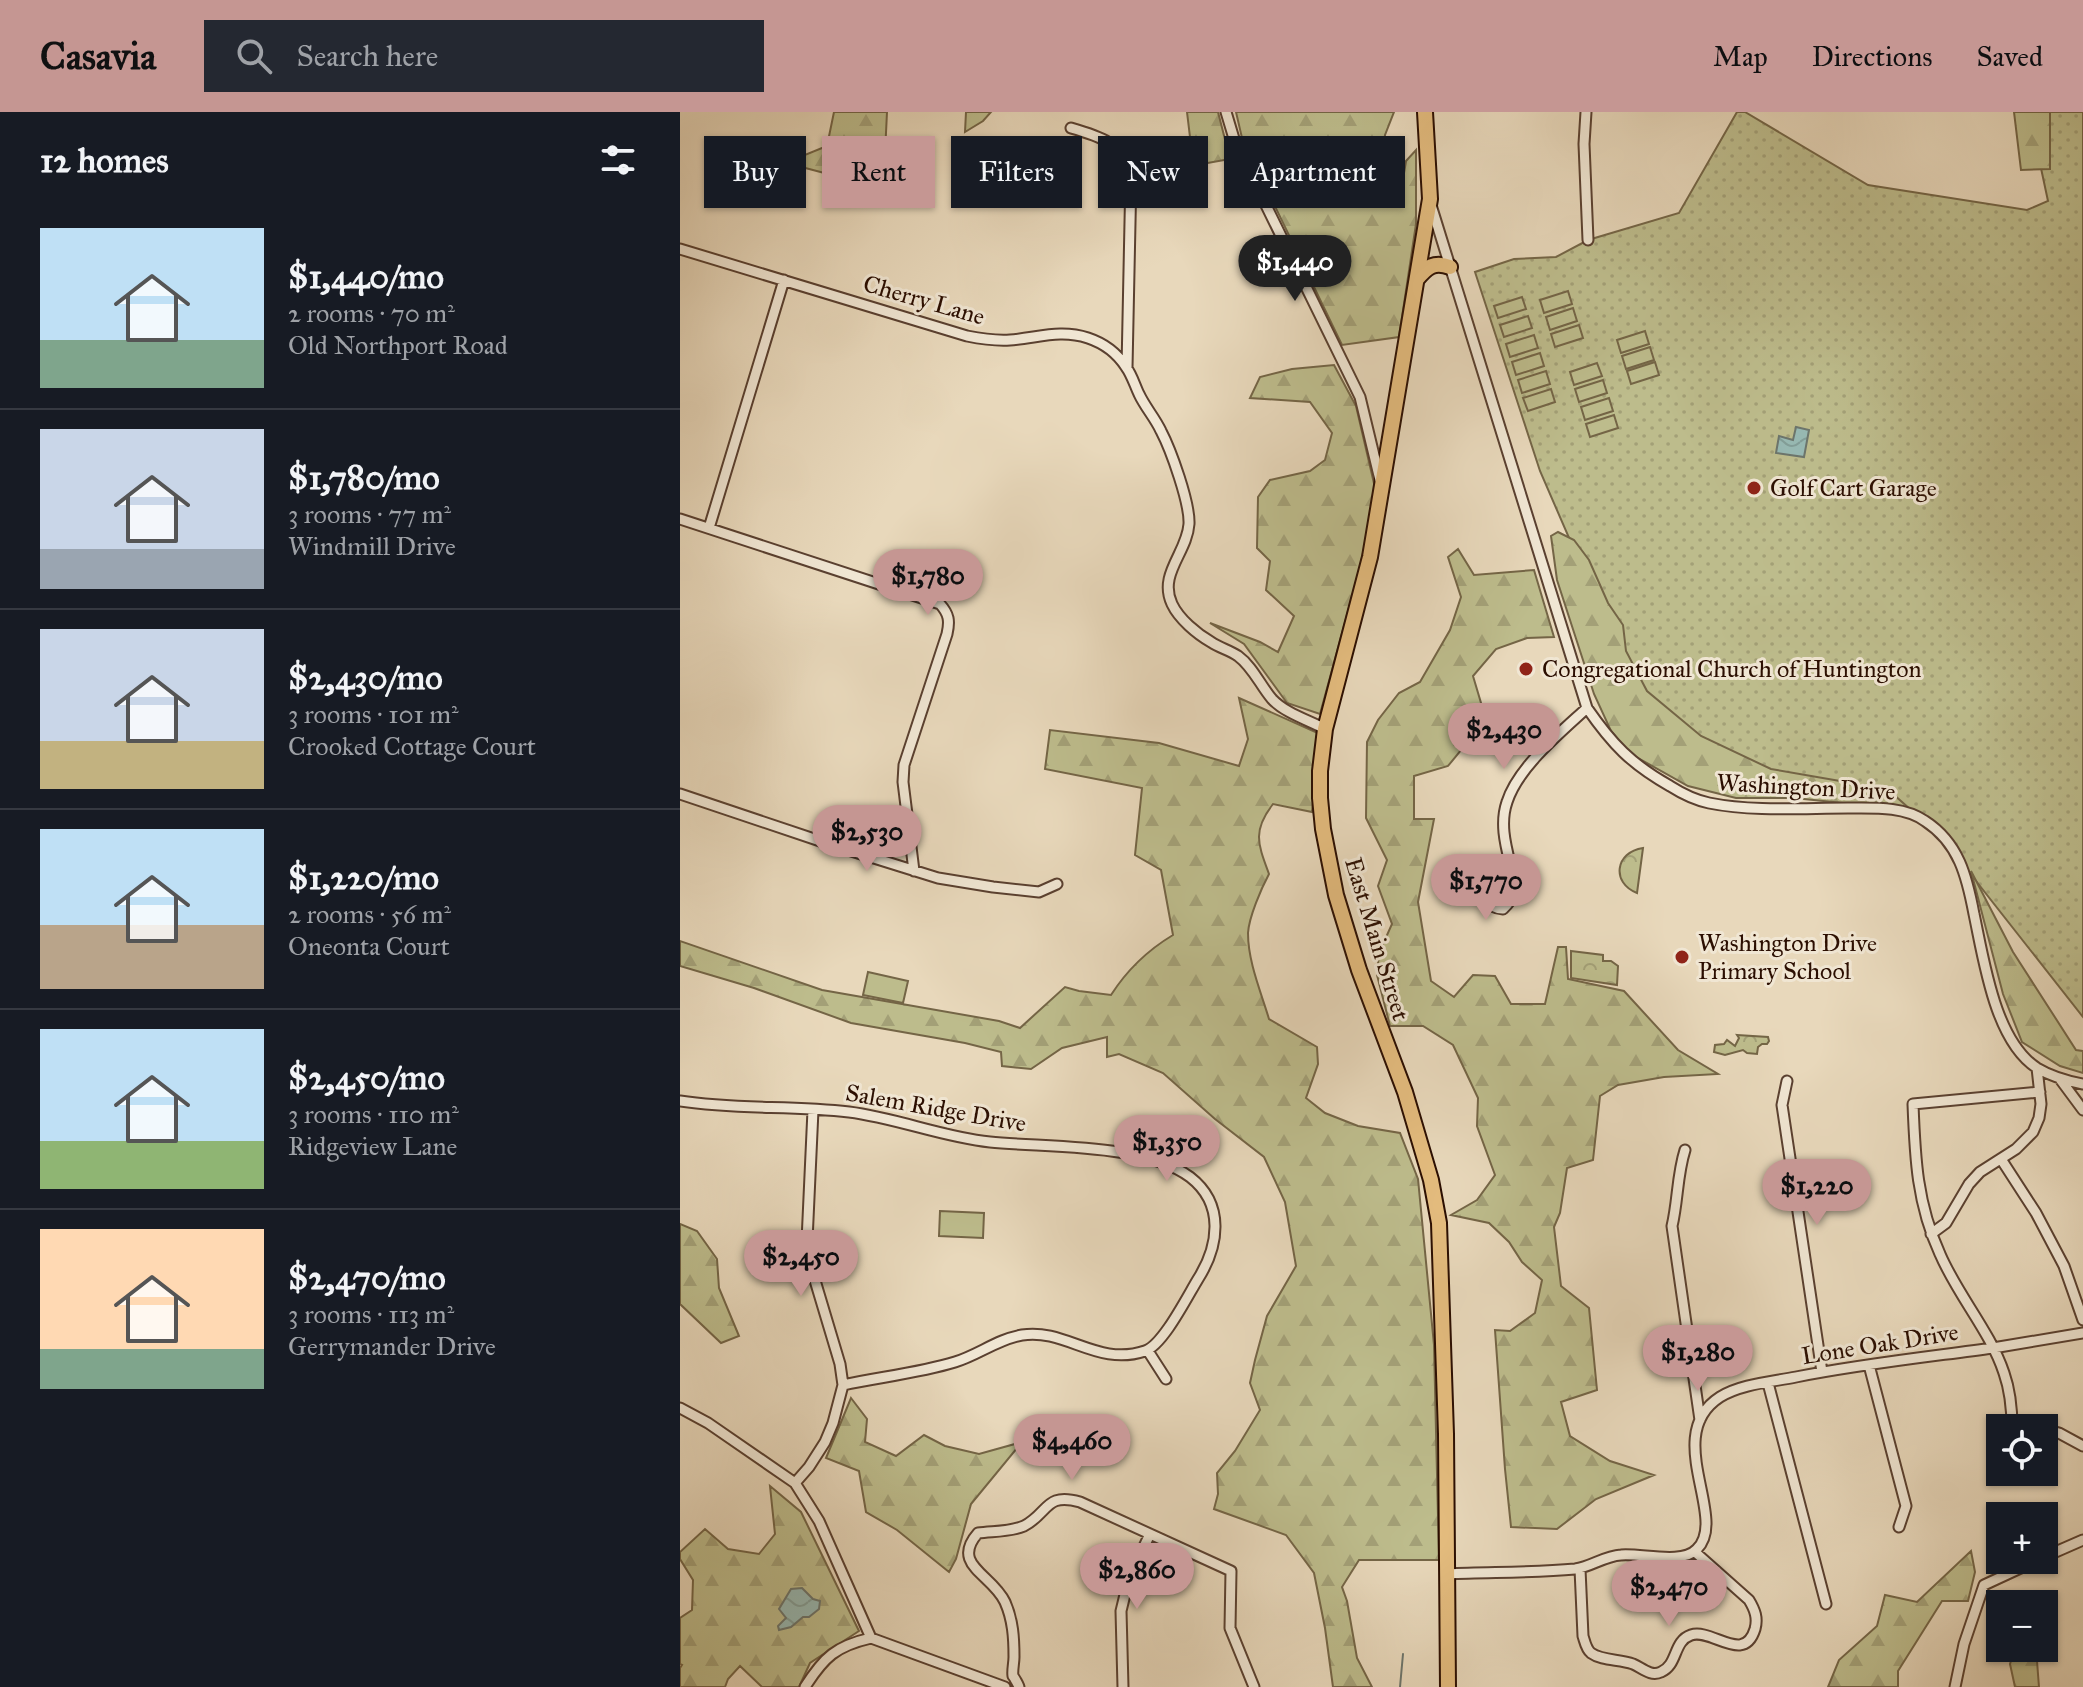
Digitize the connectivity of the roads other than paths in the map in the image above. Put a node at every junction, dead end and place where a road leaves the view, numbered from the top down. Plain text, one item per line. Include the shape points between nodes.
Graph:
1 (1226, 112) edge
2 (1425, 112) edge
3 (1586, 112) edge
4 (1071, 128) dead end
5 (1430, 199) junction
6 (1588, 240) dead end
7 (680, 249) edge
8 (1450, 267) junction
9 (1417, 279) junction
10 (784, 280) junction
11 (1127, 368) junction
12 (1382, 492) junction
13 (680, 519) edge
14 (709, 528) junction
15 (1587, 708) junction
16 (1325, 729) junction
17 (680, 794) edge
18 (1511, 868) junction
19 (914, 871) junction
20 (1057, 884) dead end
21 (2037, 1068) junction
22 (2060, 1079) junction
23 (1787, 1081) dead end
24 (2083, 1084) edge
25 (2040, 1092) junction
26 (680, 1101) edge
27 (813, 1110) junction
28 (2083, 1110) edge
29 (1685, 1150) dead end
30 (2001, 1159) junction
31 (1931, 1234) junction
32 (2083, 1320) edge
33 (2083, 1333) edge
34 (1994, 1348) junction
35 (1148, 1351) junction
36 (1869, 1365) junction
37 (1822, 1372) junction
38 (1166, 1379) dead end
39 (1768, 1383) junction
40 (843, 1385) junction
41 (680, 1408) edge
42 (2012, 1414) edge
43 (1700, 1420) junction
44 (2058, 1433) edge
45 (2083, 1446) edge
46 (795, 1483) junction
47 (1899, 1527) dead end
48 (1150, 1534) junction
49 (2083, 1540) edge
50 (2058, 1551) edge
51 (1695, 1552) junction
52 (1580, 1569) junction
53 (1448, 1574) junction
54 (2008, 1574) edge
55 (1826, 1604) dead end
56 (871, 1638) junction
57 (805, 1687) edge
58 (1005, 1687) edge
59 (1019, 1687) edge
60 (1123, 1687) edge
61 (1254, 1687) edge
62 (1448, 1687) edge
63 (1955, 1687) edge

1 - 12 street via 1235,142 1360,397
2 - 5 main road, East Main Street
3 - 6 street
4 - 11 street via 1109,142 1128,161
5 - 8 street, Washington Drive
5 - 9 main road, East Main Street
7 - 10 street, Cherry Lane
8 - 9 main road via 1434,264
8 - 15 street, Washington Drive
9 - 12 main road, East Main Street
10 - 11 street, Cherry Lane via 967,336 992,340 1053,333 1087,338 1106,346
10 - 14 street
11 - 16 street, Cherry Lane via 1167,442 1187,504 1188,536 1169,576 1173,607 1194,630 1241,658 1286,710
12 - 16 main road, East Main Street
13 - 14 street
14 - 19 street via 940,604 947,612 947,634 904,765
15 - 18 street via 1514,784 1503,820
15 - 21 street, Washington Drive via 1606,735 1648,774 1705,802 1759,808 1873,808 1923,818 1959,857 1997,1012 2011,1040
16 - 53 main road, East Main Street via 1320,798 1336,895 1412,1117 1439,1223
17 - 19 street
18 - 18 street via 1485,884 1488,905 1503,909 1509,903
19 - 20 street via 1039,892
21 - 22 street, Washington Drive
21 - 25 street
22 - 24 street, Washington Drive
22 - 28 street
23 - 37 street via 1782,1105
25 - 30 street via 2033,1132
25 - 31 street via 1913,1104 1917,1181
26 - 27 street, Salem Ridge Drive
27 - 35 street, Salem Ridge Drive via 873,1115 988,1142 1132,1154 1190,1177 1215,1212 1213,1250 1162,1337
27 - 40 street via 807,1241
29 - 43 street via 1672,1226
30 - 31 street via 1980,1172 1946,1223
30 - 32 street via 2064,1266
31 - 34 street
33 - 34 street, Lone Oak Drive
34 - 36 street, Lone Oak Drive
34 - 42 street
35 - 38 street
35 - 40 street via 1099,1353 1057,1337 1021,1335 933,1368
36 - 37 street, Lone Oak Drive
36 - 47 street via 1906,1506
37 - 39 street, Lone Oak Drive
39 - 43 street, Lone Oak Drive via 1722,1396
39 - 55 street
40 - 46 street via 825,1442
41 - 46 street
43 - 51 street via 1695,1458 1706,1521
44 - 45 street
46 - 56 street via 819,1521
48 - 59 street via 1067,1498 1054,1500 1022,1527 978,1533 969,1543 972,1565 1005,1600 1013,1633 1013,1677
48 - 60 street via 1129,1578 1121,1611
48 - 61 street via 1231,1571 1230,1628
49 - 50 street
51 - 52 street via 1681,1558 1607,1556
51 - 52 street via 1749,1600 1756,1617 1753,1634 1741,1645 1699,1633 1689,1636 1661,1673 1591,1653 1583,1636
52 - 53 street
53 - 62 main road, East Main Street
54 - 63 street via 1984,1585
56 - 57 street via 830,1655
56 - 58 street

